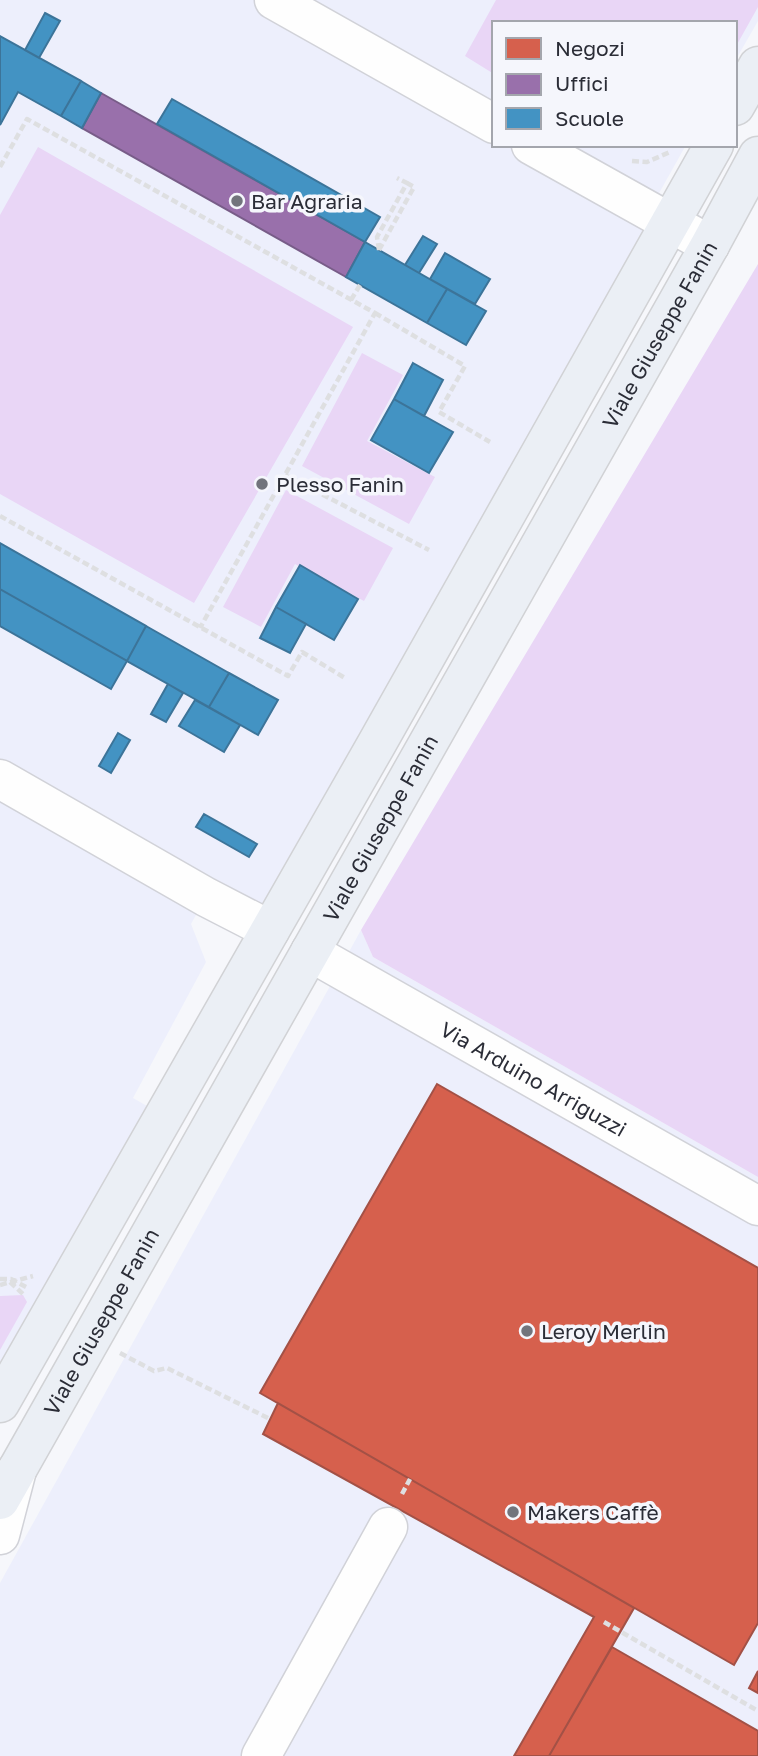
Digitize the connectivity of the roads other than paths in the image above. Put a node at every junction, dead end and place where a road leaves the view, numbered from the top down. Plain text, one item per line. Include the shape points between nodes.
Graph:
1 (274, 0) edge
2 (758, 66) edge
3 (737, 103) edge
4 (492, 123) edge
5 (535, 147) edge
6 (712, 147) edge
7 (758, 156) edge
8 (670, 224) junction
9 (710, 245) junction
10 (0, 779) edge
11 (270, 930) junction
12 (310, 952) junction
13 (758, 1206) edge
14 (0, 1404) edge
15 (8, 1485) edge
16 (395, 1510) road end
17 (0, 1535) edge
18 (261, 1756) edge

1 - 4 street
2 - 3 main road
5 - 8 street
6 - 8 main road, Viale Giuseppe Fanin
7 - 9 main road, Viale Giuseppe Fanin
8 - 9 street
8 - 11 main road, Viale Giuseppe Fanin
9 - 12 main road, Viale Giuseppe Fanin
10 - 11 street
11 - 14 main road, Viale Giuseppe Fanin via 41,1303
12 - 13 street, Via Arduino Arriguzzi
12 - 15 main road, Viale Giuseppe Fanin
15 - 17 street
16 - 18 street

